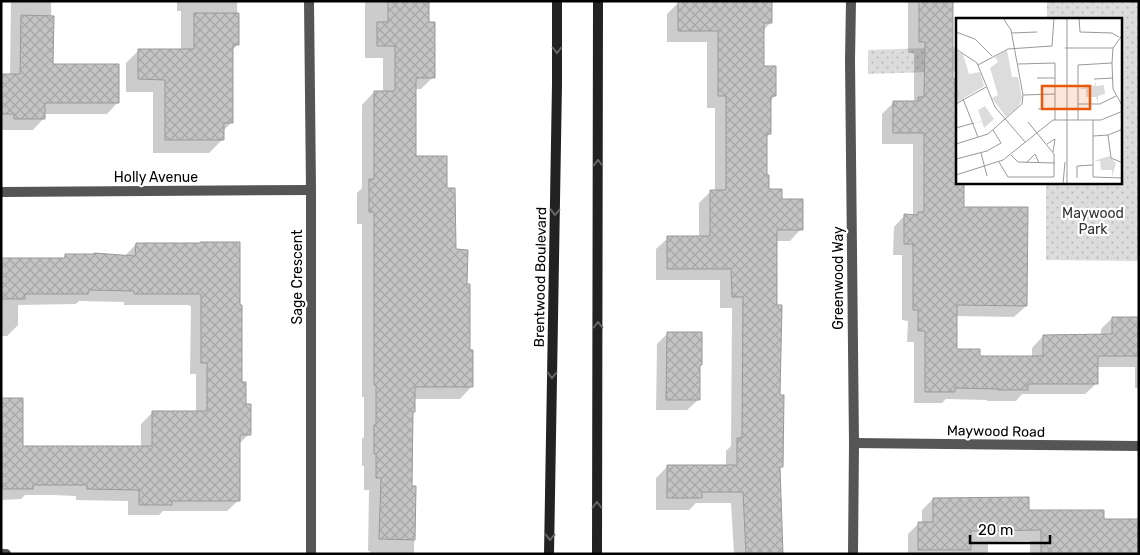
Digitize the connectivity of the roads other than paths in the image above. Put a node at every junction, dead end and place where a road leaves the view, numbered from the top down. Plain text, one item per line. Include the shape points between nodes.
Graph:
1 (308, 1) edge
2 (557, 1) edge
3 (598, 1) edge
4 (851, 1) edge
5 (311, 190) junction
6 (1, 192) edge
7 (854, 443) junction
8 (1139, 446) edge
9 (1, 554) edge
10 (6, 554) edge
11 (311, 554) edge
12 (549, 554) edge
13 (597, 554) edge
14 (853, 554) edge

1 - 5 street, Sage Crescent
2 -> 12 main road, Brentwood Boulevard
13 -> 3 main road
4 - 7 street, Greenwood Way
5 - 6 street, Holly Avenue
5 - 11 street, Sage Crescent
7 - 8 street, Maywood Road
7 - 14 street, Greenwood Way
9 - 10 street

